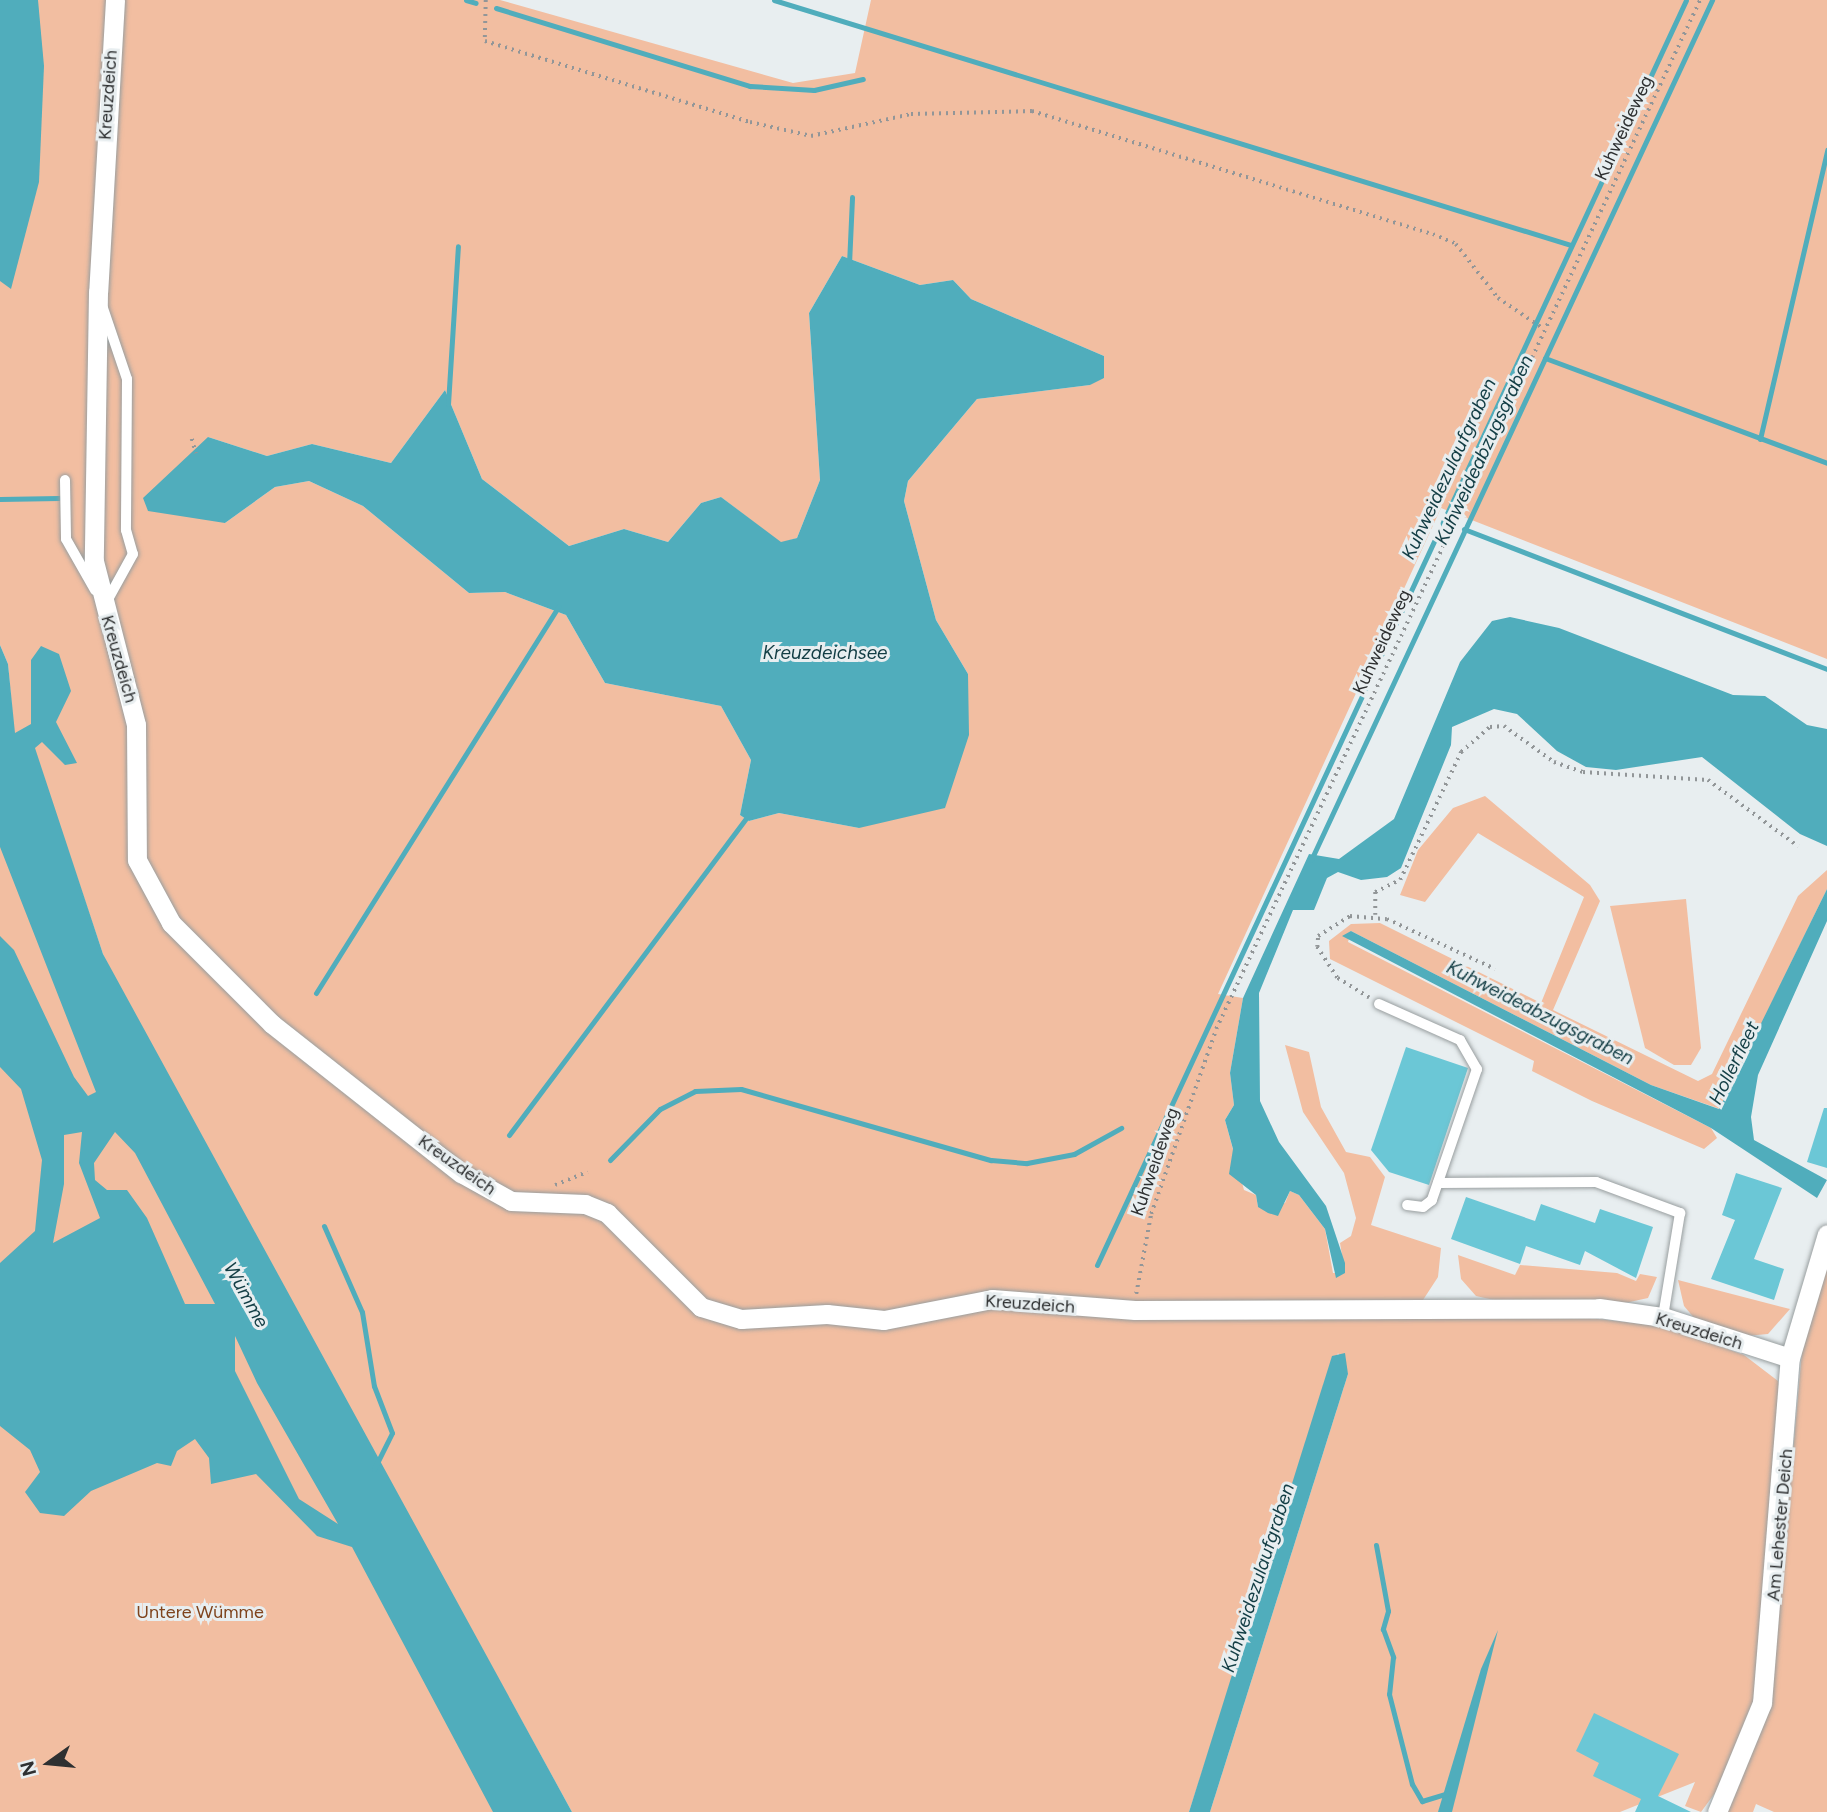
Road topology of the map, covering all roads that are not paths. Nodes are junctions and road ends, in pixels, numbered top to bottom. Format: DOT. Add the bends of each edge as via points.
graph roads {
  1 [pos="115,0"];
  2 [pos="98,292"];
  3 [pos="65,480"];
  4 [pos="104,607"];
  5 [pos="1379,1004"];
  6 [pos="1438,1182"];
  7 [pos="1407,1205"];
  8 [pos="1827,1234"];
  9 [pos="1663,1317"];
  10 [pos="1790,1358"];
  11 [pos="1717,1812"];
  1 -- 2 [label="street, Kreuzdeich"];
  2 -- 4 [label="street, Kreuzdeich" via="94,561"];
  2 -- 4 [label="lane" via="127,379 126,530 133,554"];
  3 -- 4 [label="lane" via="66,539"];
  4 -- 9 [label="street, Kreuzdeich" via="136,725 135,838 145,882 171,923 232,989 461,1173 511,1201 584,1204 607,1213 701,1307 741,1319 827,1314 884,1320 992,1299 1135,1310 1599,1308"];
  5 -- 6 [label="lane" via="1460,1040 1473,1055 1477,1069"];
  6 -- 7 [label="lane" via="1423,1207"];
  6 -- 9 [label="lane" via="1596,1182 1680,1213"];
  8 -- 10 [label="street, Am Lehester Deich"];
  9 -- 10 [label="street, Kreuzdeich"];
  10 -- 11 [label="street, Am Lehester Deich" via="1769,1661 1755,1725"];
}
